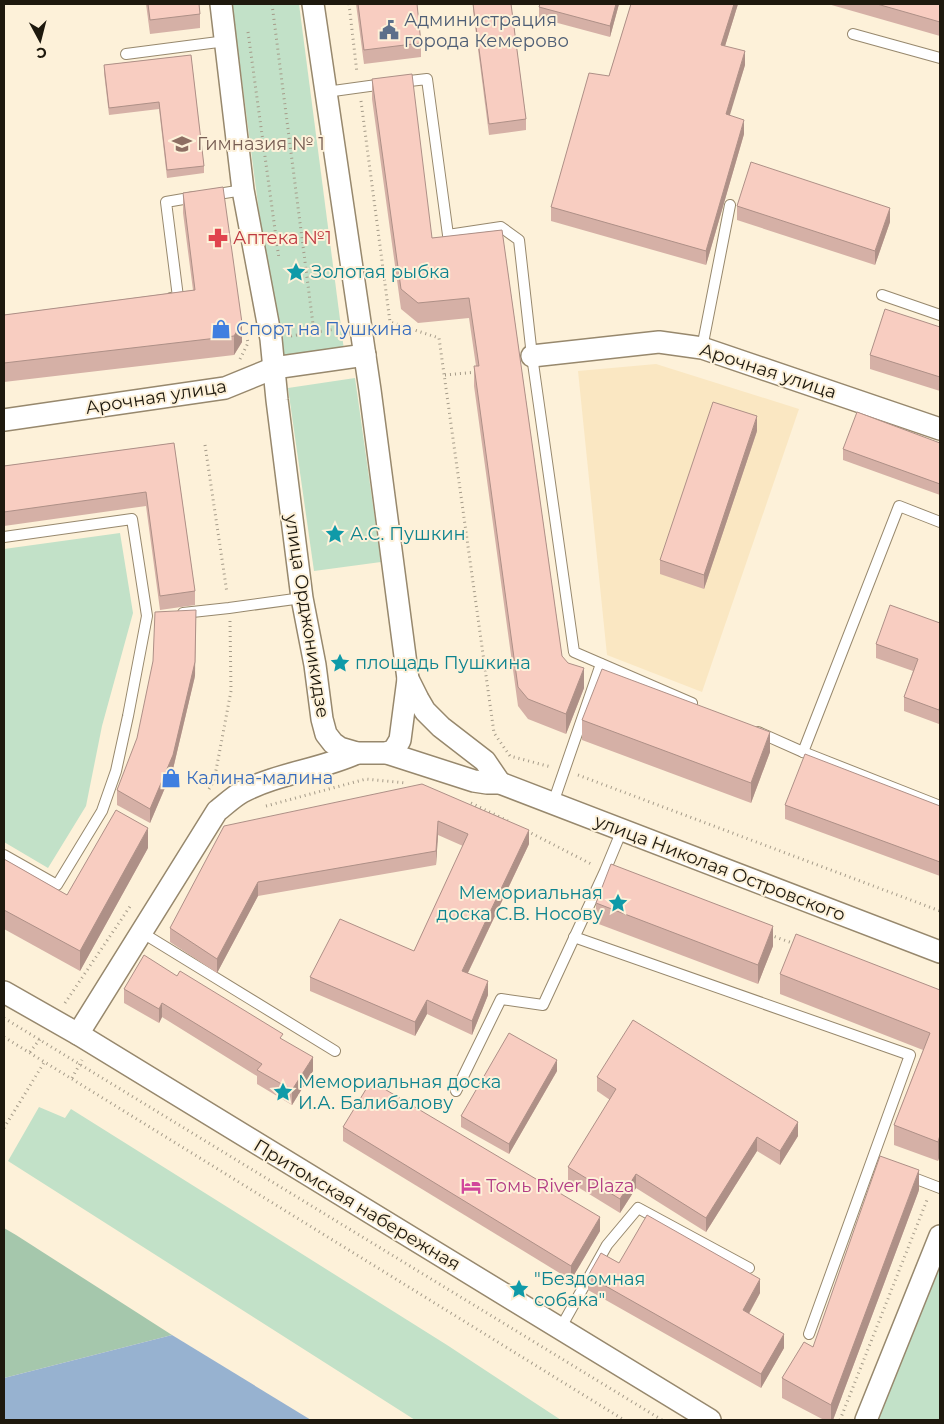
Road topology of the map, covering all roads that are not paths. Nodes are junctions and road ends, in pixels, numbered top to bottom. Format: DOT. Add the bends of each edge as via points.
graph roads {
  1 [pos="221,4"];
  2 [pos="314,4"];
  3 [pos="853,34"];
  4 [pos="226,41"];
  5 [pos="126,54"];
  6 [pos="940,58"];
  7 [pos="326,92"];
  8 [pos="244,190"];
  9 [pos="730,205"];
  10 [pos="882,295"];
  11 [pos="158,300"];
  12 [pos="940,315"];
  13 [pos="702,348"];
  14 [pos="365,355"];
  15 [pos="532,356"];
  16 [pos="274,368"];
  17 [pos="4,420"];
  18 [pos="940,428"];
  19 [pos="940,522"];
  20 [pos="4,537"];
  21 [pos="302,598"];
  22 [pos="174,613"];
  23 [pos="601,664"];
  24 [pos="408,679"];
  25 [pos="698,706"];
  26 [pos="750,729"];
  27 [pos="803,752"];
  28 [pos="357,753"];
  29 [pos="387,753"];
  30 [pos="500,782"];
  31 [pos="553,804"];
  32 [pos="940,806"];
  33 [pos="622,830"];
  34 [pos="4,855"];
  35 [pos="140,932"];
  36 [pos="574,937"];
  37 [pos="940,952"];
  38 [pos="4,992"];
  39 [pos="85,1039"];
  40 [pos="335,1051"];
  41 [pos="456,1091"];
  42 [pos="898,1171"];
  43 [pos="936,1187"];
  44 [pos="940,1236"];
  45 [pos="749,1268"];
  46 [pos="560,1329"];
  47 [pos="809,1334"];
  48 [pos="710,1420"];
  49 [pos="866,1420"];
  1 -- 4 [label="street, улица Орджоникидзе"];
  2 -- 7 [label="street"];
  3 -- 6 [label="lane"];
  4 -- 5 [label="lane"];
  4 -- 8 [label="street, улица Орджоникидзе"];
  7 -- 14 [label="street"];
  7 -- 15 [label="lane" via="427,79 448,234 501,227 519,240"];
  8 -- 11 [label="lane" via="166,202 178,297"];
  8 -- 16 [label="street, улица Орджоникидзе"];
  9 -- 13 [label="lane"];
  10 -- 12 [label="lane"];
  13 -- 15 [label="street, Арочная улица" via="659,342"];
  13 -- 18 [label="street, Арочная улица"];
  14 -- 16 [label="street, Арочная улица"];
  14 -- 24 [label="street"];
  15 -- 23 [label="lane" via="574,652"];
  16 -- 17 [label="street, Арочная улица" via="225,388"];
  16 -- 21 [label="street, улица Орджоникидзе"];
  19 -- 27 [label="lane" via="899,506"];
  20 -- 34 [label="lane" via="132,519 152,615 116,771 102,811 57,885"];
  21 -- 22 [label="lane"];
  21 -- 28 [label="street, улица Орджоникидзе" via="326,734 340,748"];
  23 -- 25 [label="lane"];
  23 -- 31 [label="lane"];
  24 -- 29 [label="street" via="400,740 394,750"];
  24 -- 30 [label="street" via="425,711 440,727 485,761"];
  26 -- 27 [label="lane"];
  27 -- 32 [label="lane"];
  28 -- 29 [label="street, улица Орджоникидзе"];
  28 -- 35 [label="street" via="241,793 217,811"];
  29 -- 30 [label="street, улица Орджоникидзе" via="474,781"];
  30 -- 31 [label="street, улица Николая Островского"];
  31 -- 33 [label="street, улица Николая Островского"];
  33 -- 36 [label="lane"];
  33 -- 37 [label="street, улица Николая Островского"];
  35 -- 39 [label="street"];
  35 -- 40 [label="lane"];
  36 -- 41 [label="lane" via="543,1005 501,999"];
  36 -- 47 [label="lane" via="910,1056 875,1162"];
  38 -- 39 [label="street, Притомская набережная"];
  39 -- 46 [label="street, Притомская набережная"];
  42 -- 43 [label="lane"];
  44 -- 49 [label="street"];
  45 -- 46 [label="lane" via="638,1208 607,1246"];
  46 -- 48 [label="street, Притомская набережная"];
}
